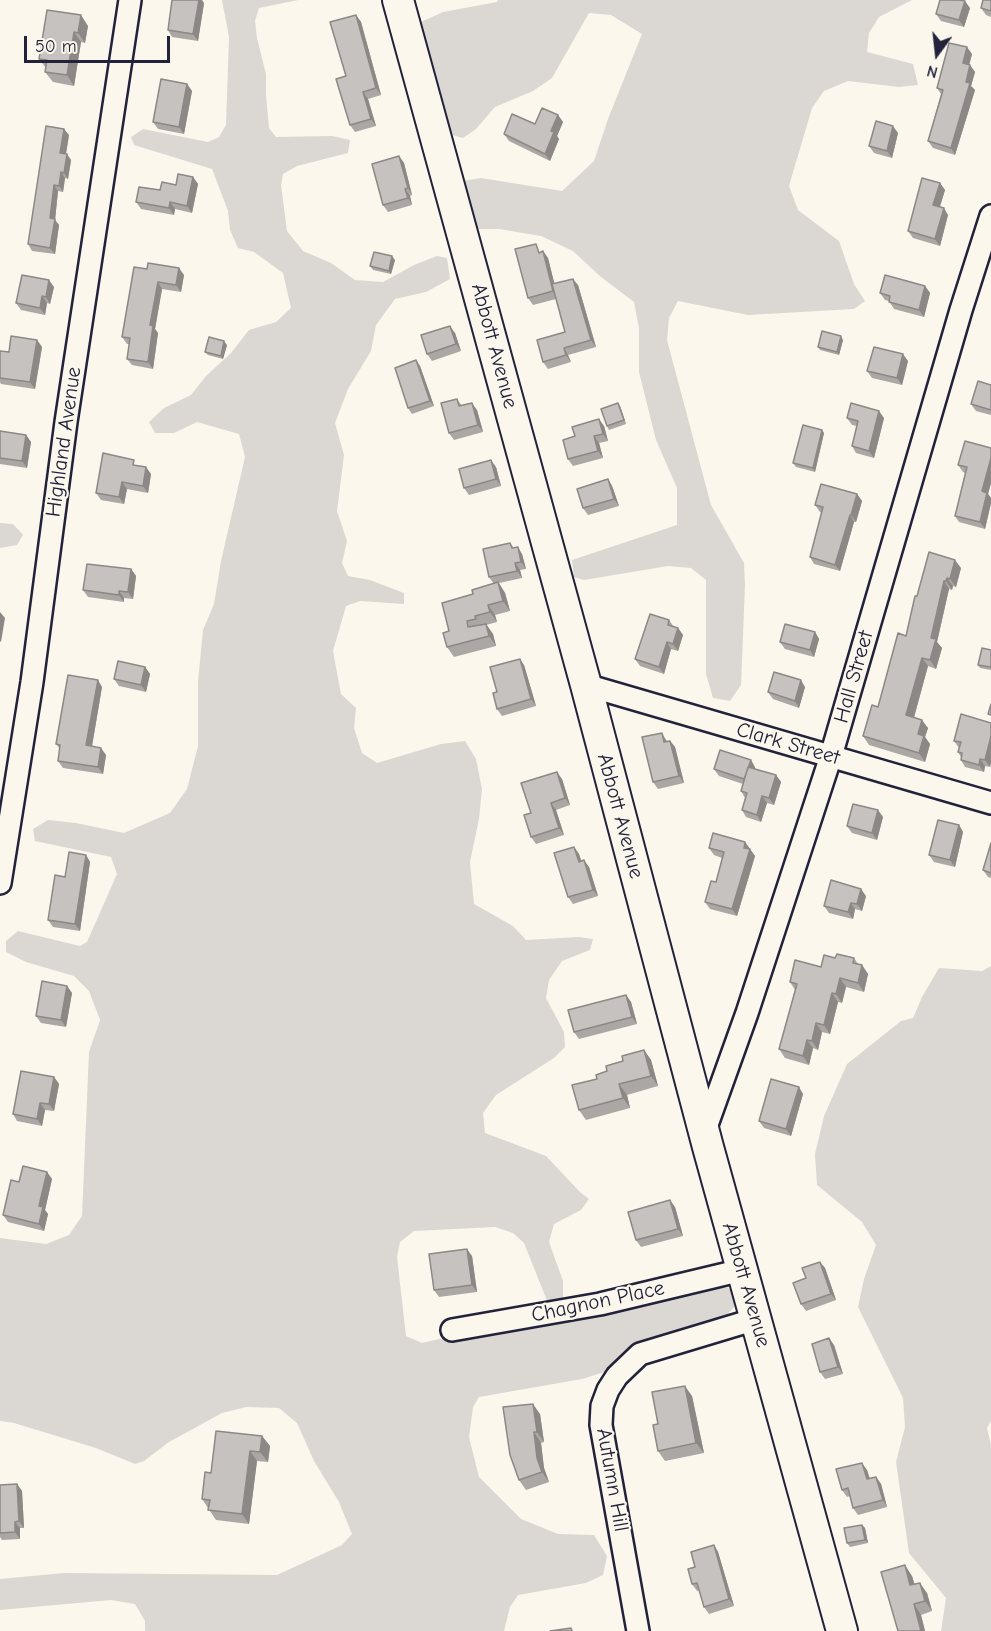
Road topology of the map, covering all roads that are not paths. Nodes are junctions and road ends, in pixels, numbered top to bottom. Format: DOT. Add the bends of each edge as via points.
graph roads {
  1 [pos="130,0"];
  2 [pos="398,0"];
  3 [pos="991,216"];
  4 [pos="586,685"];
  5 [pos="831,756"];
  6 [pos="991,803"];
  7 [pos="0,883"];
  8 [pos="704,1133"];
  9 [pos="742,1270"];
  10 [pos="756,1319"];
  11 [pos="452,1330"];
  12 [pos="638,1631"];
  13 [pos="842,1631"];
  1 -- 7 [label="street, Highland Avenue"];
  2 -- 4 [label="street, Abbott Avenue"];
  3 -- 5 [label="street, Hall Street"];
  4 -- 5 [label="street, Clark Street"];
  4 -- 8 [label="street, Abbott Avenue"];
  5 -- 6 [label="street, Clark Street"];
  5 -- 8 [label="street, Hall Street"];
  8 -- 9 [label="street, Abbott Avenue"];
  9 -- 10 [label="street, Abbott Avenue"];
  9 -- 11 [label="street, Chagnon Place" via="600,1304"];
  10 -- 12 [label="street, Autumn Hill" via="640,1354 616,1376 605,1398 601,1425"];
  10 -- 13 [label="street, Abbott Avenue"];
}
